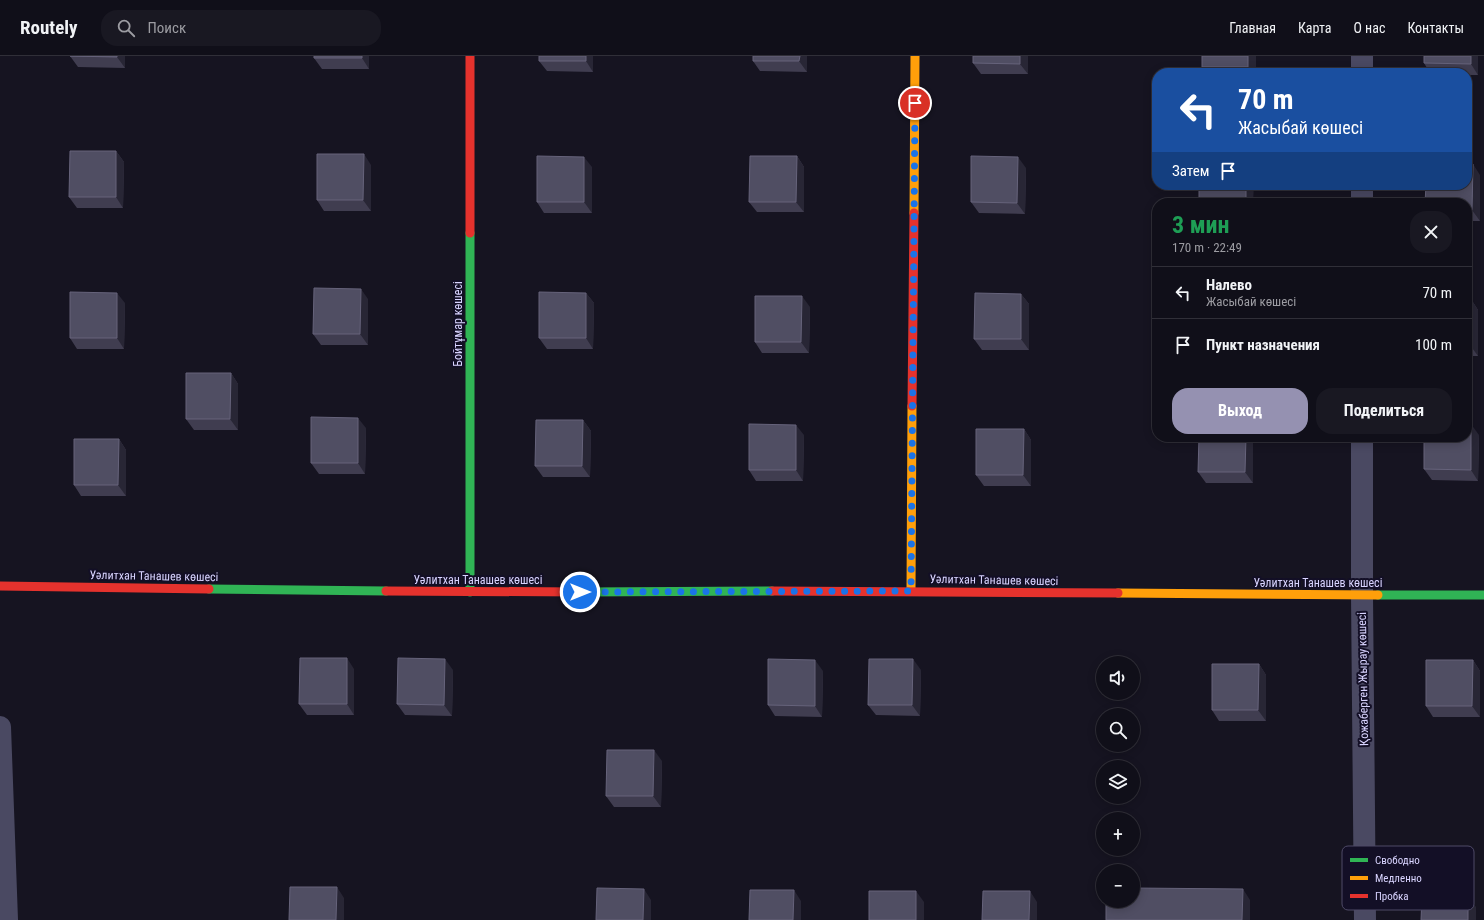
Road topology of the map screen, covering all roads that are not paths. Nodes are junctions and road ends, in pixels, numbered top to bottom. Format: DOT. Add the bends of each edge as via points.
graph roads {
  1 [pos="470,56"];
  2 [pos="915,56"];
  3 [pos="1362,56"];
  4 [pos="1362,68"];
  5 [pos="1362,442"];
  6 [pos="0,586"];
  7 [pos="911,591"];
  8 [pos="470,592"];
  9 [pos="1362,595"];
  10 [pos="1484,595"];
  11 [pos="0,727"];
  12 [pos="1364,846"];
  13 [pos="1365,910"];
  14 [pos="7,920"];
  15 [pos="1365,920"];
  1 -- 8 [label="street, Бойтұмар көшесі"];
  2 -- 7 [label="street"];
  3 -- 4 [label="street"];
  5 -- 9 [label="street, Қожаберген Жырау көшесі"];
  6 -- 8 [label="street, Уәлитхан Танашев көшесі"];
  7 -- 8 [label="street, Уәлитхан Танашев көшесі"];
  7 -- 9 [label="street, Уәлитхан Танашев көшесі"];
  9 -- 10 [label="street, Уәлитхан Танашев көшесі"];
  9 -- 12 [label="street, Қожаберген Жырау көшесі"];
  11 -- 14 [label="street"];
  13 -- 15 [label="street, Қожаберген Жырау көшесі"];
}
